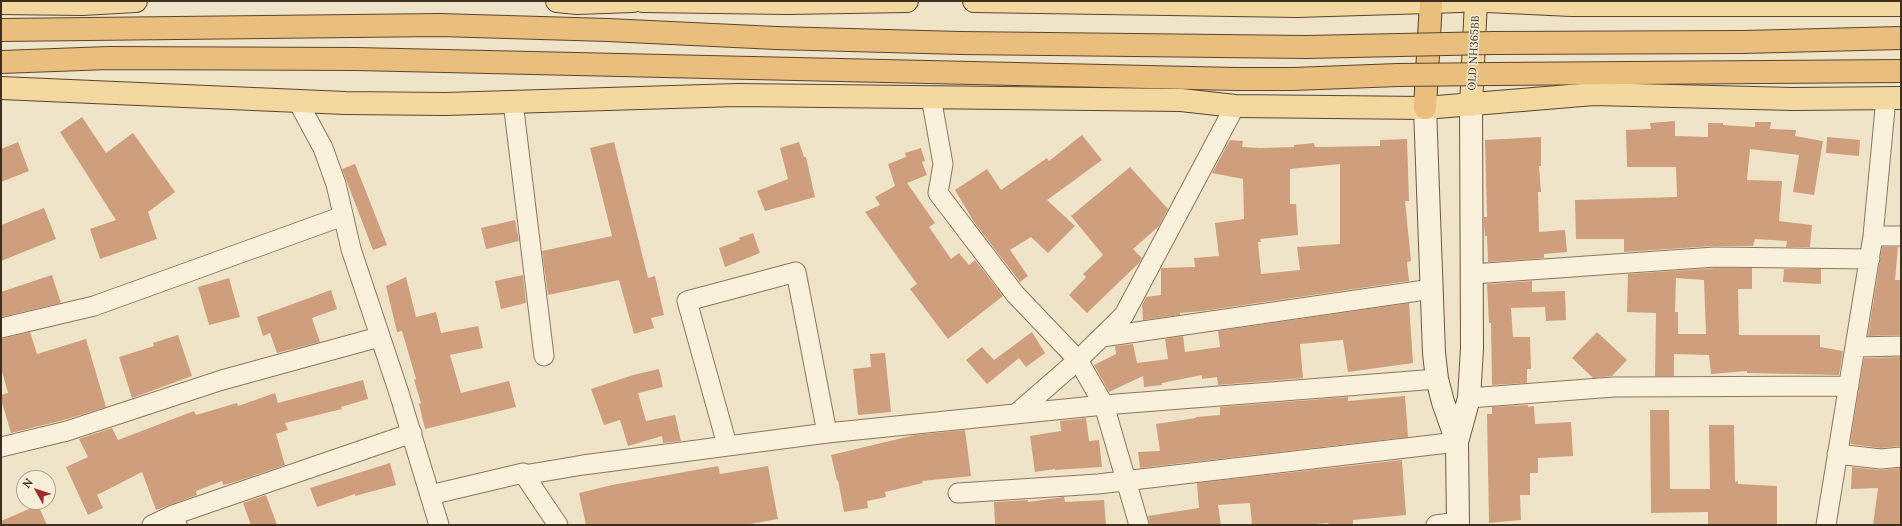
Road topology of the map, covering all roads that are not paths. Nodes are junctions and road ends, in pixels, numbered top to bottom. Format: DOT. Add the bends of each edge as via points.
graph roads {
  1 [pos="136,1"];
  2 [pos="557,1"];
  3 [pos="633,1"];
  4 [pos="643,1"];
  5 [pos="907,1"];
  6 [pos="974,1"];
  7 [pos="1461,1"];
  8 [pos="1476,1"];
  9 [pos="1487,1"];
  10 [pos="588,2"];
  11 [pos="761,2"];
  12 [pos="1431,2"];
  13 [pos="1,3"];
  14 [pos="82,3"];
  15 [pos="1298,4"];
  16 [pos="1891,4"];
  17 [pos="1,30"];
  18 [pos="1901,38"];
  19 [pos="1,62"];
  20 [pos="1901,71"];
  21 [pos="1,88"];
  22 [pos="931,97"];
  23 [pos="1894,98"];
  24 [pos="298,100"];
  25 [pos="513,102"];
  26 [pos="1471,105"];
  27 [pos="1235,106"];
  28 [pos="1425,108"];
  29 [pos="343,216"];
  30 [pos="1873,236"];
  31 [pos="1901,236"];
  32 [pos="1870,258"];
  33 [pos="1472,274"];
  34 [pos="1432,289"];
  35 [pos="1,328"];
  36 [pos="380,337"];
  37 [pos="1102,337"];
  38 [pos="1901,346"];
  39 [pos="1855,347"];
  40 [pos="544,356"];
  41 [pos="1078,360"];
  42 [pos="1437,379"];
  43 [pos="1849,386"];
  44 [pos="1469,398"];
  45 [pos="1104,405"];
  46 [pos="1016,414"];
  47 [pos="412,433"];
  48 [pos="827,433"];
  49 [pos="1457,442"];
  50 [pos="727,444"];
  51 [pos="1,447"];
  52 [pos="1837,454"];
  53 [pos="1901,457"];
  54 [pos="524,476"];
  55 [pos="1127,481"];
  56 [pos="958,493"];
  57 [pos="430,496"];
  58 [pos="175,520"];
  59 [pos="1458,524"];
  60 [pos="152,525"];
  61 [pos="439,525"];
  62 [pos="558,525"];
  63 [pos="1139,525"];
  64 [pos="1436,525"];
  65 [pos="1826,525"];
  1 -- 14 [label="main road"];
  2 -- 10 [label="main road"];
  3 -- 10 [label="main road"];
  4 -- 11 [label="main road"];
  5 -- 11 [label="main road"];
  6 -- 15 [label="main road"];
  7 -- 12 [label="main road"];
  8 -- 26 [label="main road, OLD NH365BB"];
  9 -- 16 [label="main road" via="1571,5"];
  12 -- 15 [label="main road"];
  12 -- 28 [label="highway"];
  13 -- 14 [label="main road"];
  17 -- 18 [label="highway, bridge" via="440,26 961,43 1306,47"];
  19 -- 20 [label="highway, bridge" via="109,58 356,59 1236,79 1398,75"];
  21 -- 24 [label="main road"];
  22 -- 25 [label="main road" via="737,95"];
  22 -- 27 [label="main road" via="1181,100"];
  22 -- 41 [label="street" via="943,164 938,193 1015,294"];
  23 -- 26 [label="main road" via="1793,99 1594,94"];
  23 -- 30 [label="street"];
  24 -- 25 [label="main road" via="445,104"];
  24 -- 29 [label="street" via="323,148 336,184"];
  25 -- 40 [label="street"];
  26 -- 28 [label="main road"];
  26 -- 33 [label="main road"];
  27 -- 28 [label="main road"];
  27 -- 37 [label="street" via="1124,316"];
  28 -- 34 [label="main road"];
  29 -- 35 [label="street" via="94,306"];
  29 -- 36 [label="street"];
  30 -- 31 [label="street"];
  30 -- 32 [label="street"];
  32 -- 33 [label="street" via="1715,257"];
  32 -- 39 [label="street"];
  33 -- 44 [label="main road"];
  34 -- 37 [label="street"];
  34 -- 42 [label="main road"];
  36 -- 47 [label="street"];
  36 -- 51 [label="street" via="222,380 67,431"];
  37 -- 41 [label="street"];
  38 -- 39 [label="street"];
  39 -- 43 [label="street"];
  41 -- 45 [label="street"];
  41 -- 46 [label="street"];
  42 -- 45 [label="street"];
  42 -- 49 [label="main road"];
  43 -- 44 [label="street" via="1614,387"];
  43 -- 52 [label="street"];
  44 -- 49 [label="main road"];
  45 -- 46 [label="street"];
  45 -- 55 [label="street"];
  46 -- 48 [label="street"];
  47 -- 57 [label="street"];
  47 -- 58 [label="street"];
  48 -- 50 [label="street"];
  48 -- 50 [label="street" via="796,272 687,301"];
  49 -- 55 [label="street"];
  49 -- 59 [label="main road"];
  50 -- 54 [label="street"];
  52 -- 53 [label="street"];
  52 -- 65 [label="street"];
  54 -- 57 [label="street" via="523,473"];
  54 -- 62 [label="street"];
  55 -- 56 [label="street"];
  55 -- 63 [label="street"];
  57 -- 61 [label="street"];
  58 -- 60 [label="street"];
  59 -- 64 [label="street"];
}
